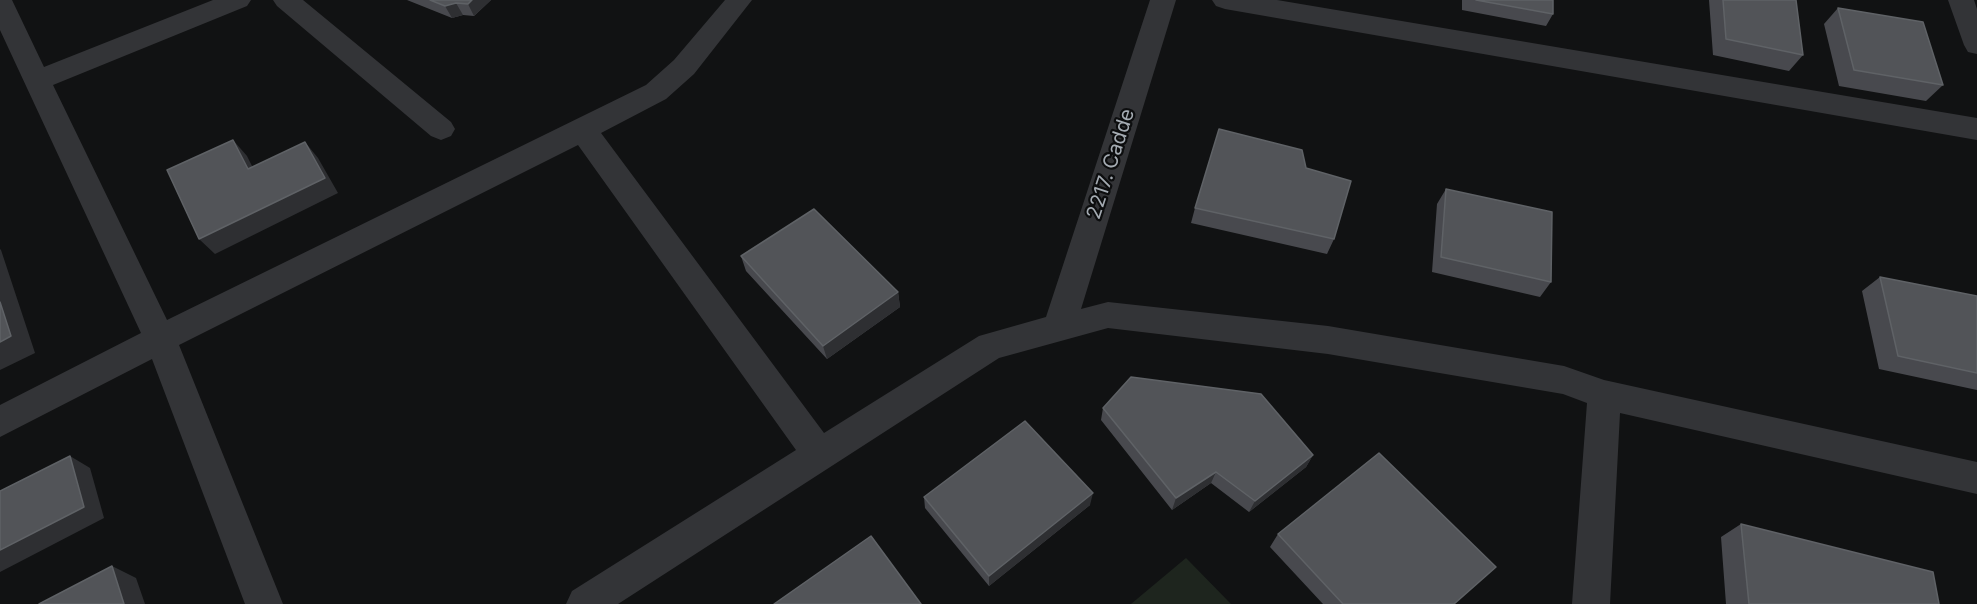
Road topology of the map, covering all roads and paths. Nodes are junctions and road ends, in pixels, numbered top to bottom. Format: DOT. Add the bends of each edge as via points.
graph roads {
  1 [pos="238,0"];
  2 [pos="286,0"];
  3 [pos="740,0"];
  4 [pos="1162,0"];
  5 [pos="1225,0"];
  6 [pos="1961,0"];
  7 [pos="0,2"];
  8 [pos="1977,45"];
  9 [pos="38,80"];
  10 [pos="441,129"];
  11 [pos="1977,129"];
  12 [pos="583,130"];
  13 [pos="1059,328"];
  14 [pos="160,339"];
  15 [pos="1604,395"];
  16 [pos="0,422"];
  17 [pos="819,454"];
  18 [pos="1977,478"];
  19 [pos="264,604"];
  20 [pos="585,604"];
  21 [pos="1591,604"];
  1 -- 9 [label="street"];
  2 -- 10 [label="street"];
  3 -- 12 [label="street" via="684,67 656,93"];
  4 -- 13 [label="street, 2217. Cadde"];
  5 -- 11 [label="street"];
  6 -- 8 [label="street"];
  7 -- 9 [label="street"];
  9 -- 14 [label="street"];
  12 -- 14 [label="street"];
  12 -- 17 [label="street"];
  13 -- 15 [label="street" via="1108,315 1328,340 1564,380"];
  13 -- 17 [label="street" via="990,346"];
  14 -- 16 [label="street"];
  14 -- 19 [label="street"];
  15 -- 18 [label="street"];
  15 -- 21 [label="street"];
  17 -- 20 [label="street"];
}
